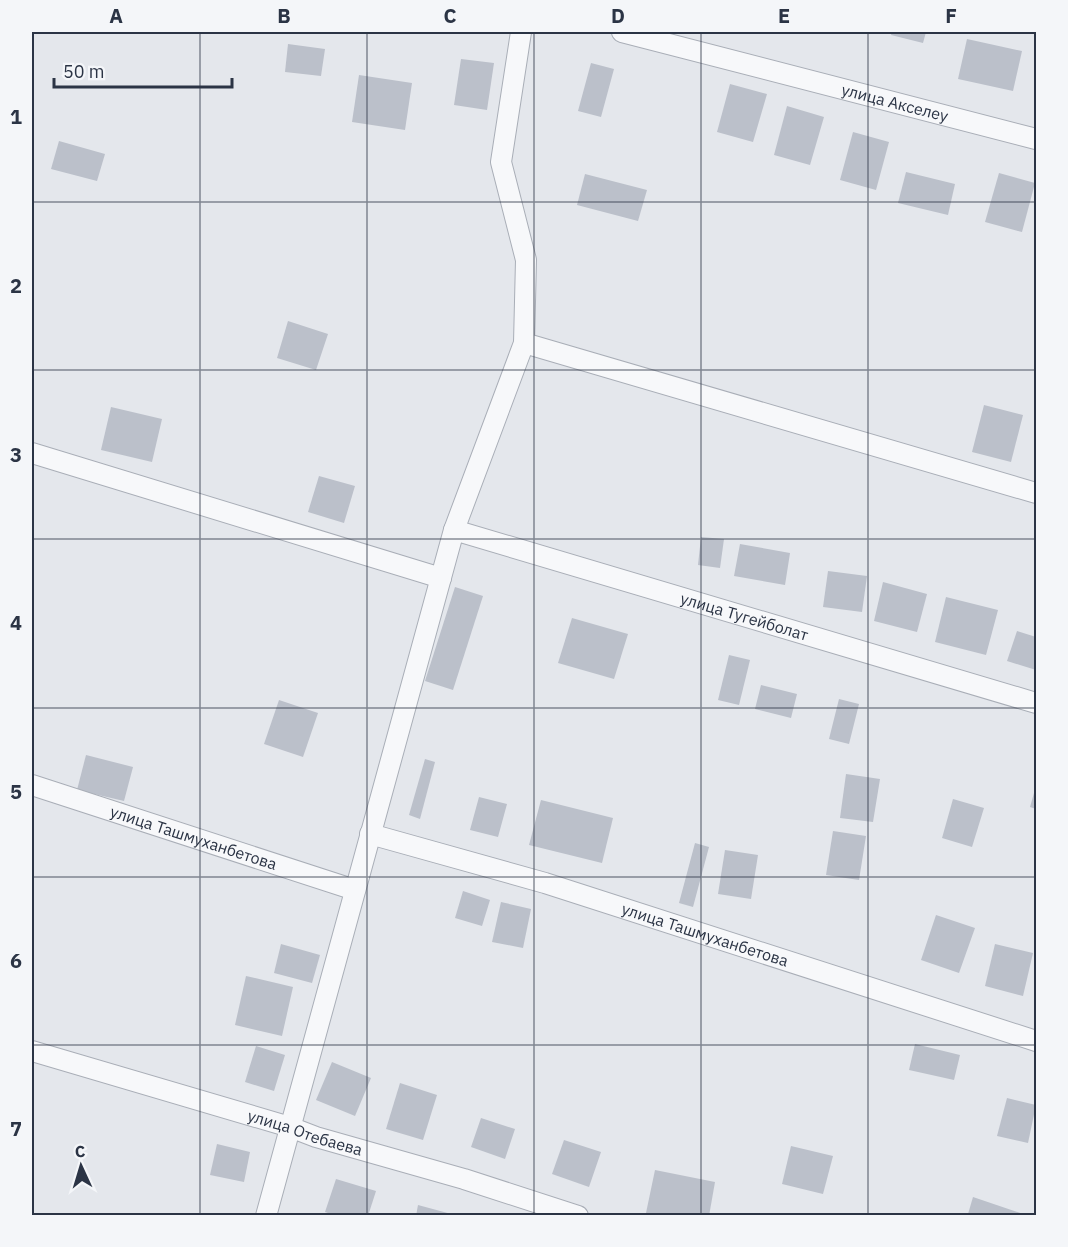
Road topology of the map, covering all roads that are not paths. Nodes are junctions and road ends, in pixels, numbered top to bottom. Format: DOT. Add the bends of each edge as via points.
graph roads {
  1 [pos="521,32"];
  2 [pos="622,32"];
  3 [pos="1036,140"];
  4 [pos="524,343"];
  5 [pos="32,453"];
  6 [pos="1036,493"];
  7 [pos="454,530"];
  8 [pos="441,578"];
  9 [pos="1036,703"];
  10 [pos="32,785"];
  11 [pos="370,834"];
  12 [pos="355,890"];
  13 [pos="1036,1041"];
  14 [pos="32,1052"];
  15 [pos="290,1127"];
  16 [pos="266,1215"];
  17 [pos="578,1215"];
  1 -- 4 [label="street" via="501,162 526,260"];
  2 -- 3 [label="street, улица Акселеу"];
  4 -- 6 [label="street"];
  4 -- 7 [label="street"];
  5 -- 8 [label="street"];
  7 -- 8 [label="street"];
  7 -- 9 [label="street, улица Тугейболат"];
  8 -- 11 [label="street"];
  10 -- 12 [label="street, улица Ташмуханбетова"];
  11 -- 12 [label="street"];
  11 -- 13 [label="street, улица Ташмуханбетова" via="545,883"];
  12 -- 15 [label="street"];
  14 -- 15 [label="street, улица Отебаева"];
  15 -- 16 [label="street"];
  15 -- 17 [label="street, улица Отебаева"];
}
